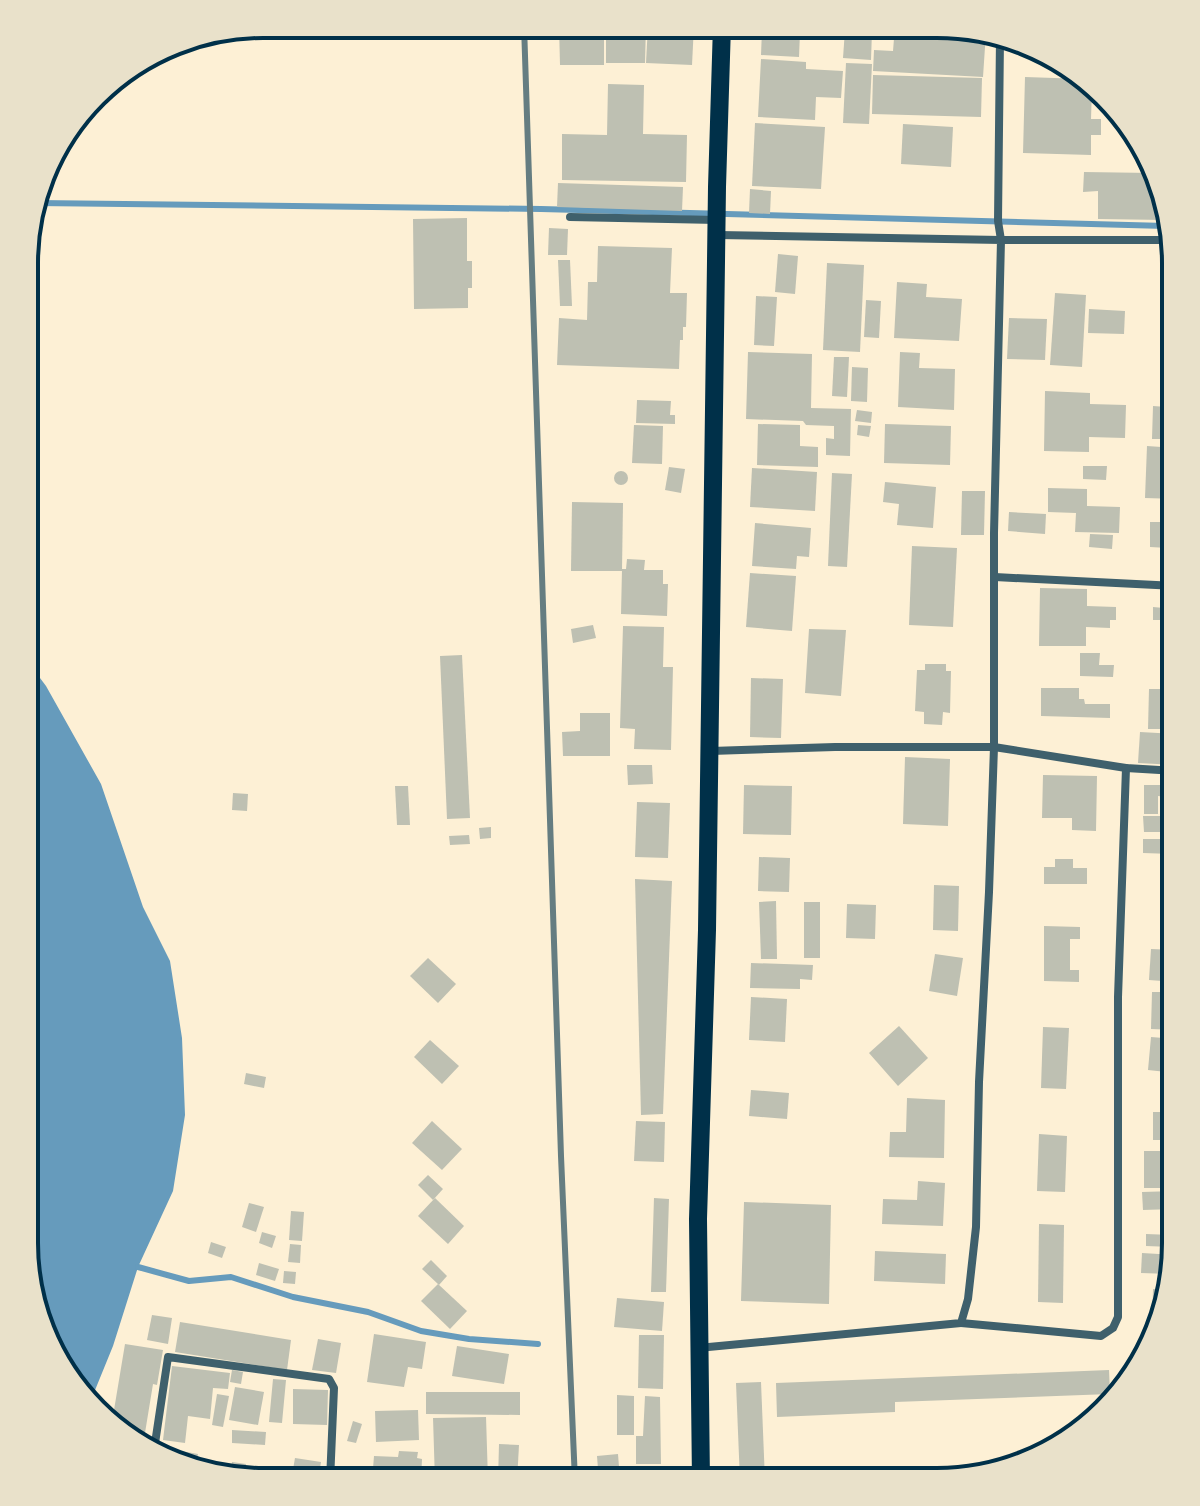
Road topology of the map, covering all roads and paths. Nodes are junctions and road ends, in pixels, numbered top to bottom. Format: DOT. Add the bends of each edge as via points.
graph roads {
  1 [pos="722,38"];
  2 [pos="1000,48"];
  3 [pos="570,217"];
  4 [pos="718,227"];
  5 [pos="1001,240"];
  6 [pos="1160,240"];
  7 [pos="995,577"];
  8 [pos="1162,585"];
  9 [pos="994,747"];
  10 [pos="710,751"];
  11 [pos="1126,768"];
  12 [pos="1162,770"];
  13 [pos="961,1323"];
  14 [pos="697,1348"];
  15 [pos="155,1441"];
  16 [pos="331,1468"];
  17 [pos="701,1468"];
  1 -- 4 [label="highway"];
  2 -- 5 [label="street"];
  3 -- 4 [label="street"];
  4 -- 5 [label="street"];
  4 -- 10 [label="highway"];
  5 -- 6 [label="street"];
  5 -- 7 [label="street"];
  7 -- 8 [label="street"];
  7 -- 9 [label="street"];
  9 -- 10 [label="street"];
  9 -- 11 [label="street"];
  9 -- 13 [label="street" via="976,1227"];
  10 -- 14 [label="highway"];
  11 -- 12 [label="street"];
  11 -- 13 [label="street" via="1118,997 1118,1317 1101,1336"];
  13 -- 14 [label="street"];
  14 -- 17 [label="highway"];
  15 -- 16 [label="street" via="168,1357 329,1379 334,1388"];
}
